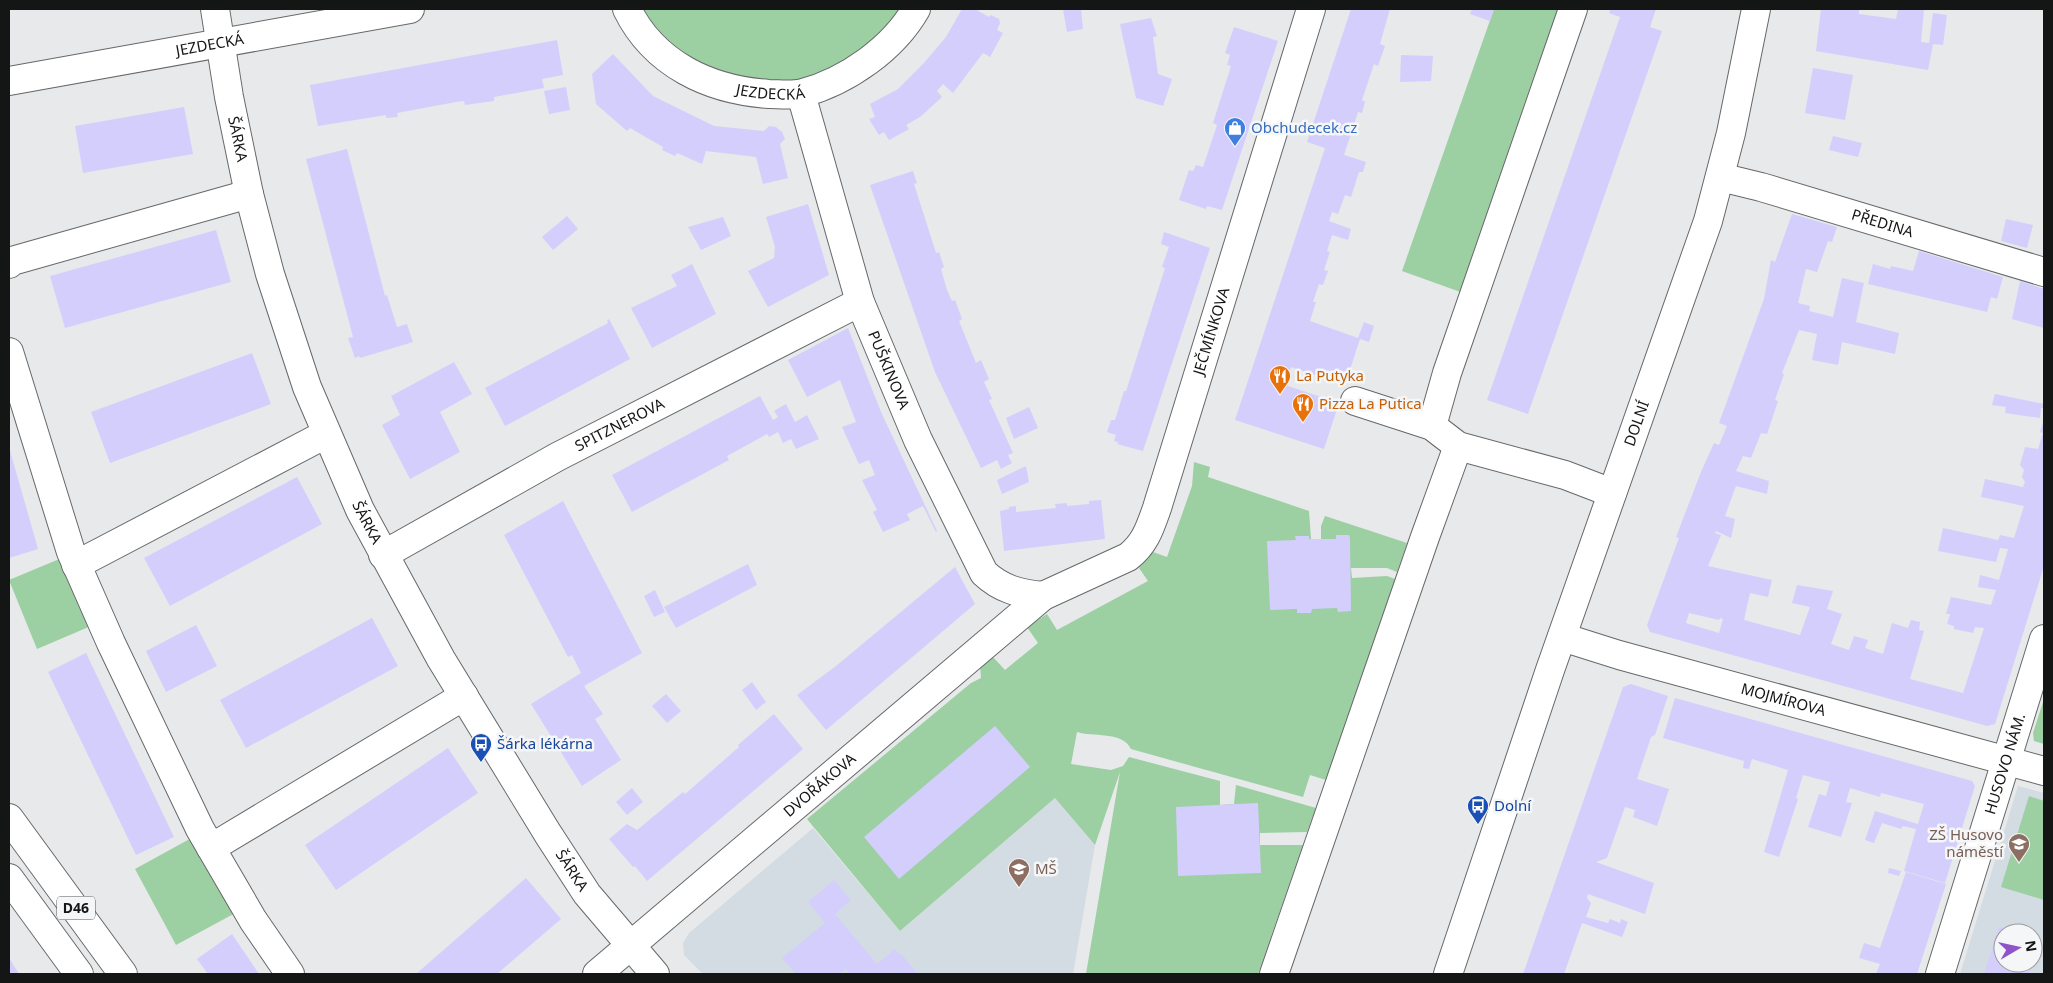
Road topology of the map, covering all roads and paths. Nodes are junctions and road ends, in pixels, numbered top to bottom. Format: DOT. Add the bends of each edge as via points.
graph roads {
  1 [pos="215,9"];
  2 [pos="410,9"];
  3 [pos="627,9"];
  4 [pos="916,9"];
  5 [pos="1311,9"];
  6 [pos="1573,9"];
  7 [pos="1756,9"];
  8 [pos="220,44"];
  9 [pos="9,81"];
  10 [pos="801,94"];
  11 [pos="1720,177"];
  12 [pos="249,194"];
  13 [pos="9,264"];
  14 [pos="2044,272"];
  15 [pos="860,302"];
  16 [pos="9,352"];
  17 [pos="1355,401"];
  18 [pos="1432,426"];
  19 [pos="326,434"];
  20 [pos="1458,446"];
  21 [pos="1612,492"];
  22 [pos="383,555"];
  23 [pos="76,565"];
  24 [pos="1043,596"];
  25 [pos="1562,637"];
  26 [pos="2044,639"];
  27 [pos="464,696"];
  28 [pos="2006,760"];
  29 [pos="2044,771"];
  30 [pos="9,818"];
  31 [pos="211,848"];
  32 [pos="9,878"];
  33 [pos="631,947"];
  34 [pos="79,974"];
  35 [pos="123,974"];
  36 [pos="290,974"];
  37 [pos="597,974"];
  38 [pos="654,974"];
  39 [pos="1274,974"];
  40 [pos="1448,974"];
  41 [pos="1940,974"];
  1 -- 8 [label="main road, ŠÁRKA"];
  2 -- 8 [label="main road, JEZDECKÁ"];
  3 -- 10 [label="main road, JEZDECKÁ" via="635,26 670,60 713,84 755,93"];
  4 -- 10 [label="main road, JEZDECKÁ" via="900,32 874,57"];
  5 -- 24 [label="main road, JEČMÍNKOVA" via="1150,528 1139,548 1128,557"];
  6 -- 18 [label="main road" via="1447,373"];
  7 -- 11 [label="main road, DOLNÍ"];
  8 -- 9 [label="main road, JEZDECKÁ"];
  8 -- 12 [label="main road, ŠÁRKA"];
  10 -- 15 [label="main road, PUŠKINOVA"];
  11 -- 14 [label="main road, PŘEDINA"];
  11 -- 21 [label="main road, DOLNÍ"];
  12 -- 13 [label="main road"];
  12 -- 19 [label="main road, ŠÁRKA" via="270,274"];
  15 -- 22 [label="main road, SPITZNEROVA" via="557,456"];
  15 -- 24 [label="main road, PUŠKINOVA" via="918,440 984,573 1004,588"];
  16 -- 23 [label="main road"];
  17 -- 18 [label="main road"];
  18 -- 20 [label="main road"];
  19 -- 22 [label="main road, ŠÁRKA"];
  19 -- 23 [label="main road"];
  20 -- 21 [label="main road" via="1565,475"];
  20 -- 39 [label="main road"];
  21 -- 25 [label="main road, DOLNÍ"];
  22 -- 27 [label="main road, ŠÁRKA"];
  23 -- 31 [label="main road"];
  24 -- 33 [label="main road, DVOŘÁKOVA" via="670,910"];
  25 -- 28 [label="main road, MOJMÍROVA"];
  25 -- 40 [label="main road, DOLNÍ"];
  26 -- 28 [label="main road, HUSOVO NÁM."];
  27 -- 31 [label="main road"];
  27 -- 33 [label="main road, ŠÁRKA" via="572,871"];
  28 -- 29 [label="main road, MOJMÍROVA"];
  28 -- 41 [label="main road, HUSOVO NÁM."];
  30 -- 35 [label="main road, D46"];
  31 -- 36 [label="main road" via="253,920"];
  32 -- 34 [label="main road, D46"];
  33 -- 37 [label="main road, DVOŘÁKOVA"];
  33 -- 38 [label="main road, ŠÁRKA"];
}
